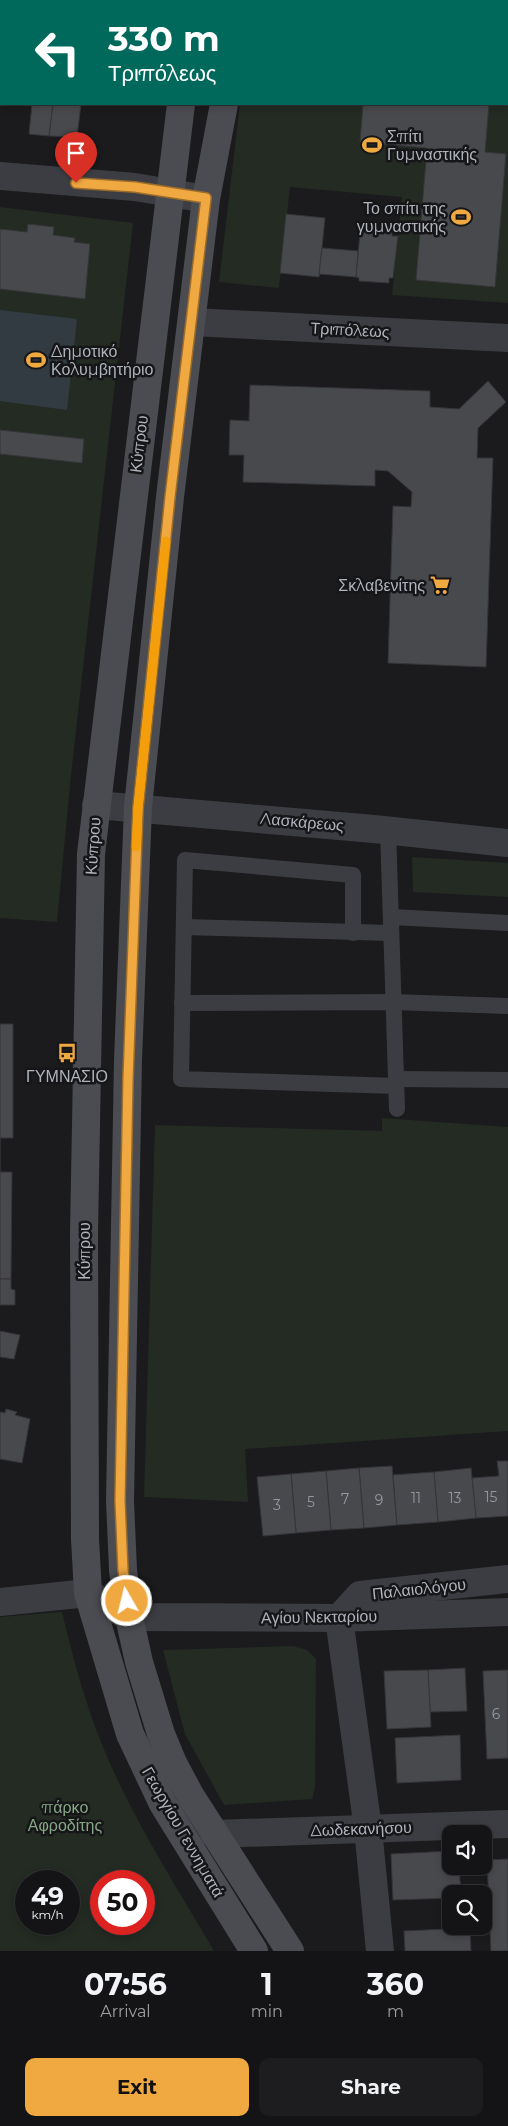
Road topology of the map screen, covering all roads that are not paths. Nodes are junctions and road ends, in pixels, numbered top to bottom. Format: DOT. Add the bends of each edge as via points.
graph roads {
  1 [pos="181,105"];
  2 [pos="224,105"];
  3 [pos="0,176"];
  4 [pos="169,192"];
  5 [pos="206,198"];
  6 [pos="192,322"];
  7 [pos="508,338"];
  8 [pos="96,805"];
  9 [pos="138,808"];
  10 [pos="388,830"];
  11 [pos="508,843"];
  12 [pos="508,922"];
  13 [pos="391,925"];
  14 [pos="184,927"];
  15 [pos="354,933"];
  16 [pos="393,1002"];
  17 [pos="182,1003"];
  18 [pos="508,1006"];
  19 [pos="508,1080"];
  20 [pos="396,1082"];
  21 [pos="397,1109"];
  22 [pos="508,1579"];
  23 [pos="88,1593"];
  24 [pos="0,1602"];
  25 [pos="508,1612"];
  26 [pos="129,1617"];
  27 [pos="339,1618"];
  28 [pos="508,1824"];
  29 [pos="368,1829"];
  30 [pos="214,1834"];
  31 [pos="254,1951"];
  32 [pos="290,1951"];
  33 [pos="380,1951"];
  1 -- 4 [label="main road, Κύπρου"];
  2 -- 5 [label="main road"];
  3 -- 4 [label="street"];
  4 -- 5 [label="street"];
  4 -- 8 [label="main road, Κύπρου"];
  5 -- 6 [label="main road"];
  6 -- 7 [label="street, Τριπόλεως"];
  6 -- 9 [label="main road"];
  8 -- 9 [label="street, Λασκάρεως"];
  8 -- 23 [label="main road, Κύπρου" via="91,854 84,1233 84,1505"];
  9 -- 10 [label="street, Λασκάρεως"];
  9 -- 26 [label="main road" via="128,1070 120,1501"];
  10 -- 11 [label="street, Λασκάρεως"];
  10 -- 13 [label="lane"];
  12 -- 13 [label="lane"];
  13 -- 15 [label="lane"];
  13 -- 16 [label="lane"];
  14 -- 15 [label="lane"];
  14 -- 15 [label="lane" via="185,860 353,875"];
  14 -- 17 [label="lane"];
  16 -- 17 [label="lane"];
  16 -- 18 [label="lane"];
  16 -- 20 [label="lane"];
  17 -- 20 [label="lane" via="181,1078"];
  19 -- 20 [label="lane"];
  20 -- 21 [label="lane"];
  22 -- 27 [label="street, Παλαιολόγου" via="360,1595"];
  23 -- 24 [label="street"];
  23 -- 26 [label="street"];
  23 -- 31 [label="main road, Γεωργίου Γεννηματά" via="123,1712 143,1766 184,1840"];
  25 -- 27 [label="street, Αγίου Νεκταρίου"];
  26 -- 27 [label="street, Αγίου Νεκταρίου"];
  26 -- 30 [label="main road, Γεωργίου Γεννηματά" via="161,1734 173,1763"];
  27 -- 29 [label="street"];
  28 -- 29 [label="street, Δωδεκανήσου"];
  29 -- 30 [label="street, Δωδεκανήσου"];
  29 -- 33 [label="street"];
  30 -- 32 [label="main road, Γεωργίου Γεννηματά"];
}
